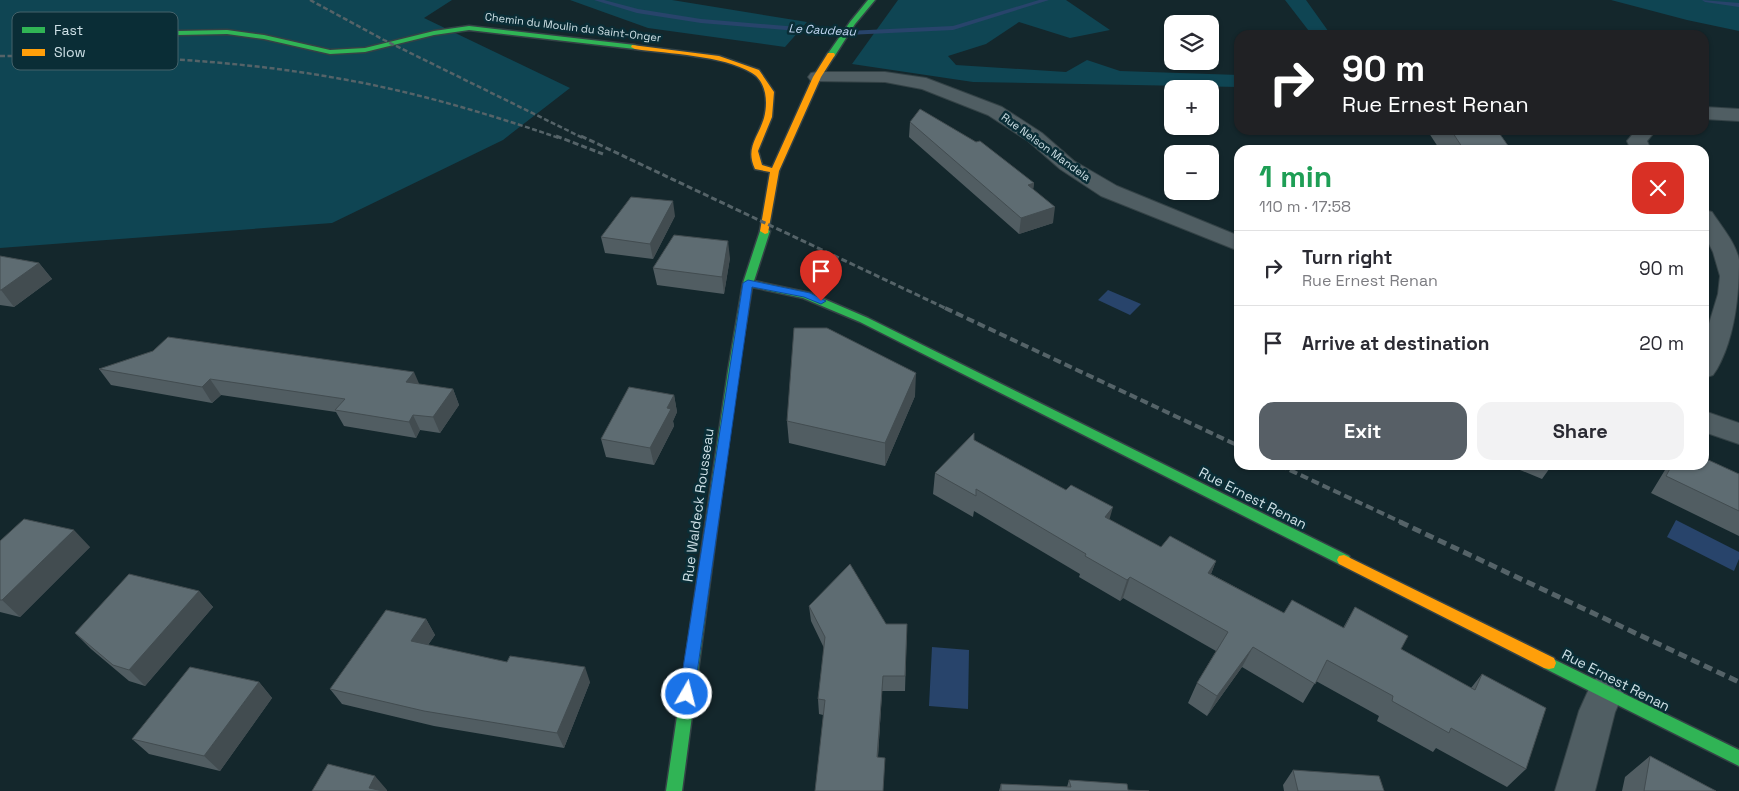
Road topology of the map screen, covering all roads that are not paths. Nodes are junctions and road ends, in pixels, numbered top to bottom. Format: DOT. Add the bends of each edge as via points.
graph roads {
  1 [pos="872,0"];
  2 [pos="178,33"];
  3 [pos="817,77"];
  4 [pos="1709,113"];
  5 [pos="1739,115"];
  6 [pos="776,171"];
  7 [pos="1709,224"];
  8 [pos="1234,242"];
  9 [pos="748,283"];
  10 [pos="1709,362"];
  11 [pos="1709,423"];
  12 [pos="1739,434"];
  13 [pos="1606,692"];
  14 [pos="1739,758"];
  15 [pos="674,791"];
  16 [pos="1575,791"];
  1 -- 3 [label="street, Rue Waldeck Rousseau" via="852,23"];
  2 -- 6 [label="street, Chemin du Moulin du Saint-Onger" via="227,32 330,52 365,50 469,28 719,58 756,72 770,92 768,117 754,151 758,167"];
  3 -- 6 [label="street, Rue Waldeck Rousseau"];
  3 -- 8 [label="street, Rue Nelson Mandela" via="885,77 926,84 995,110 1109,191"];
  4 -- 5 [label="street"];
  6 -- 9 [label="street, Rue Waldeck Rousseau" via="767,224"];
  7 -- 10 [label="street" via="1719,238 1733,278"];
  9 -- 13 [label="street, Rue Ernest Renan" via="806,295 864,320"];
  9 -- 15 [label="street, Rue Waldeck Rousseau" via="701,588"];
  11 -- 12 [label="street"];
  13 -- 14 [label="street, Rue Ernest Renan"];
  13 -- 16 [label="street" via="1597,711"];
}
